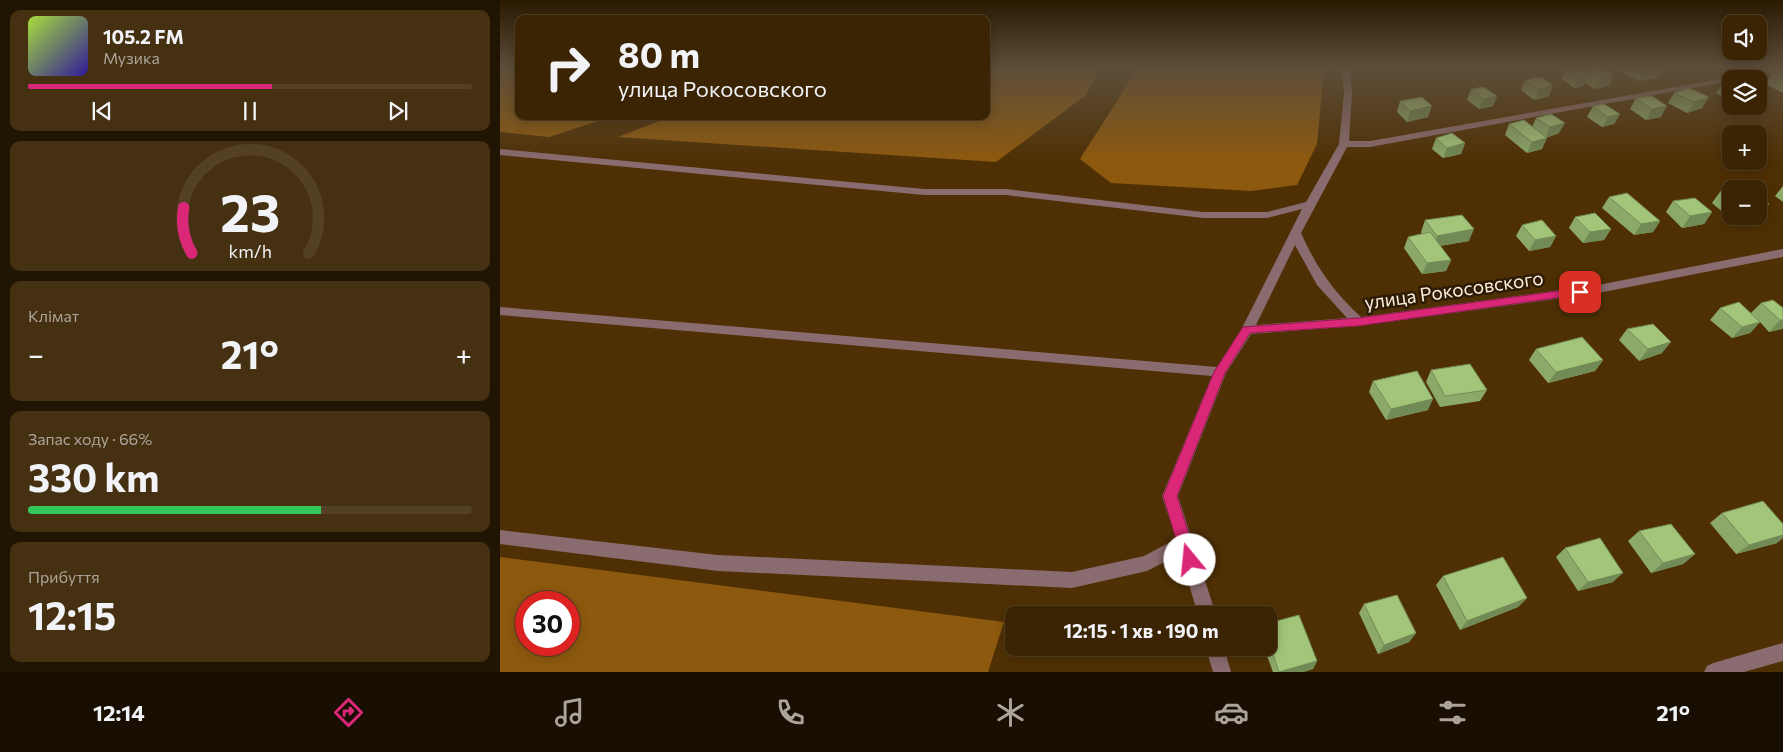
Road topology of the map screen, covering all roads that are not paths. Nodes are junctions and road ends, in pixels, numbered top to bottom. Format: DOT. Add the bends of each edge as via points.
graph roads {
  1 [pos="1348,99"];
  2 [pos="1616,99"];
  3 [pos="1344,144"];
  4 [pos="500,152"];
  5 [pos="1310,204"];
  6 [pos="1296,233"];
  7 [pos="1783,253"];
  8 [pos="500,311"];
  9 [pos="1358,322"];
  10 [pos="1247,330"];
  11 [pos="1220,372"];
  12 [pos="500,537"];
  13 [pos="1184,543"];
  14 [pos="1204,606"];
  15 [pos="1783,652"];
  16 [pos="1218,656"];
  17 [pos="1222,672"];
  18 [pos="1713,672"];
  1 -- 3 [label="street"];
  2 -- 3 [label="street" via="1370,144"];
  3 -- 5 [label="street"];
  4 -- 5 [label="street" via="924,192 1006,192 1203,215 1267,215"];
  5 -- 6 [label="street"];
  6 -- 9 [label="street" via="1305,258 1326,291"];
  6 -- 10 [label="street"];
  7 -- 9 [label="street, улица Рокосовского" via="1598,289"];
  8 -- 11 [label="street"];
  9 -- 10 [label="street, улица Рокосовского"];
  10 -- 11 [label="street"];
  11 -- 13 [label="street" via="1170,496"];
  12 -- 13 [label="street" via="718,563 1072,580 1147,563"];
  13 -- 14 [label="street"];
  15 -- 18 [label="street"];
  16 -- 17 [label="street"];
}
